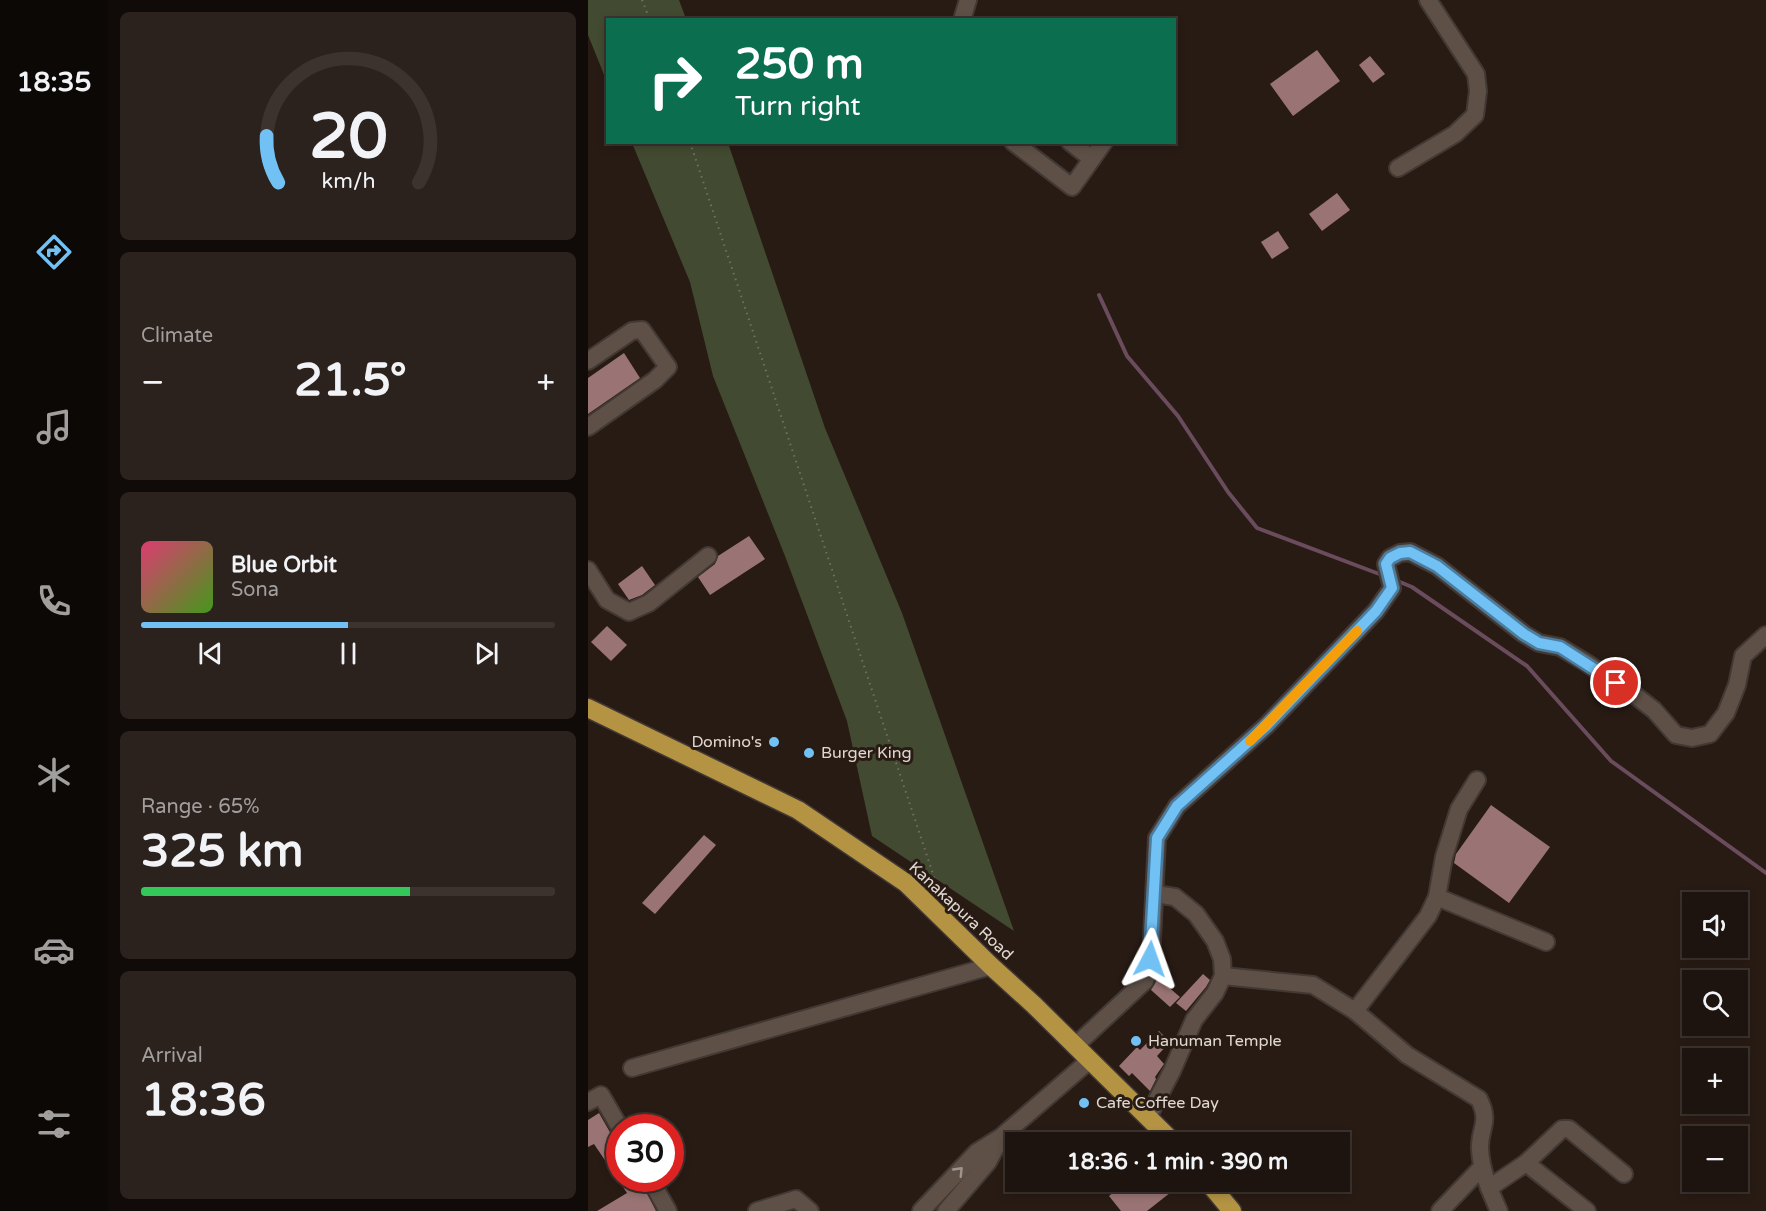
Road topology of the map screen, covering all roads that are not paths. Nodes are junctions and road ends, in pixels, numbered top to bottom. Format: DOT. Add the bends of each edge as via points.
graph roads {
  1 [pos="968,0"];
  2 [pos="1428,0"];
  3 [pos="963,18"];
  4 [pos="1017,144"];
  5 [pos="1073,144"];
  6 [pos="1103,144"];
  7 [pos="1092,159"];
  8 [pos="1398,168"];
  9 [pos="588,361"];
  10 [pos="588,428"];
  11 [pos="708,556"];
  12 [pos="588,570"];
  13 [pos="1766,635"];
  14 [pos="588,708"];
  15 [pos="1477,780"];
  16 [pos="1155,894"];
  17 [pos="1437,897"];
  18 [pos="1546,942"];
  19 [pos="991,966"];
  20 [pos="1223,976"];
  21 [pos="1355,1011"];
  22 [pos="1075,1046"];
  23 [pos="1090,1060"];
  24 [pos="632,1068"];
  25 [pos="588,1102"];
  26 [pos="612,1114"];
  27 [pos="1148,1117"];
  28 [pos="1163,1132"];
  29 [pos="1001,1137"];
  30 [pos="1526,1163"];
  31 [pos="1482,1167"];
  32 [pos="1624,1174"];
  33 [pos="1489,1188"];
  34 [pos="658,1192"];
  35 [pos="1216,1192"];
  36 [pos="669,1211"];
  37 [pos="758,1211"];
  38 [pos="810,1211"];
  39 [pos="921,1211"];
  40 [pos="946,1211"];
  41 [pos="1232,1211"];
  42 [pos="1440,1211"];
  43 [pos="1499,1211"];
  44 [pos="1587,1211"];
  1 -- 3 [label="street"];
  2 -- 8 [label="street" via="1476,74 1475,115 1455,134"];
  4 -- 7 [label="street" via="1072,187"];
  5 -- 7 [label="street"];
  6 -- 7 [label="street"];
  9 -- 10 [label="street" via="632,331 642,330 668,367"];
  11 -- 12 [label="street" via="649,603 629,612 607,600"];
  13 -- 16 [label="street" via="1743,656 1726,713 1710,734 1692,738 1676,735 1632,693 1560,647 1539,643 1524,634 1437,566 1410,552 1400,553 1386,564 1392,588 1376,611 1266,726 1177,806 1157,838"];
  14 -- 19 [label="highway, Kanakapura Road" via="798,810 906,882"];
  15 -- 17 [label="street" via="1459,809"];
  16 -- 20 [label="street" via="1175,897 1196,914 1215,941"];
  16 -- 22 [label="street" via="1150,959 1144,981"];
  17 -- 18 [label="street"];
  17 -- 21 [label="street" via="1428,916"];
  19 -- 22 [label="highway, Kanakapura Road"];
  19 -- 24 [label="street"];
  20 -- 21 [label="street" via="1313,985"];
  20 -- 27 [label="street" via="1194,1020"];
  21 -- 31 [label="street" via="1407,1054 1479,1099 1486,1123 1480,1145"];
  22 -- 23 [label="highway, Kanakapura Road"];
  23 -- 27 [label="highway, Kanakapura Road"];
  23 -- 29 [label="street"];
  25 -- 26 [label="street" via="601,1095"];
  27 -- 28 [label="highway, Kanakapura Road"];
  39 -- 29 [label="street, one-way" via="977,1152"];
  29 -- 40 [label="street" via="988,1162"];
  30 -- 32 [label="street" via="1562,1129 1569,1130"];
  30 -- 33 [label="street"];
  30 -- 44 [label="street"];
  31 -- 33 [label="street"];
  31 -- 42 [label="street"];
  33 -- 43 [label="street"];
  34 -- 36 [label="street"];
  35 -- 41 [label="highway"];
  37 -- 38 [label="street" via="796,1199"];
}
